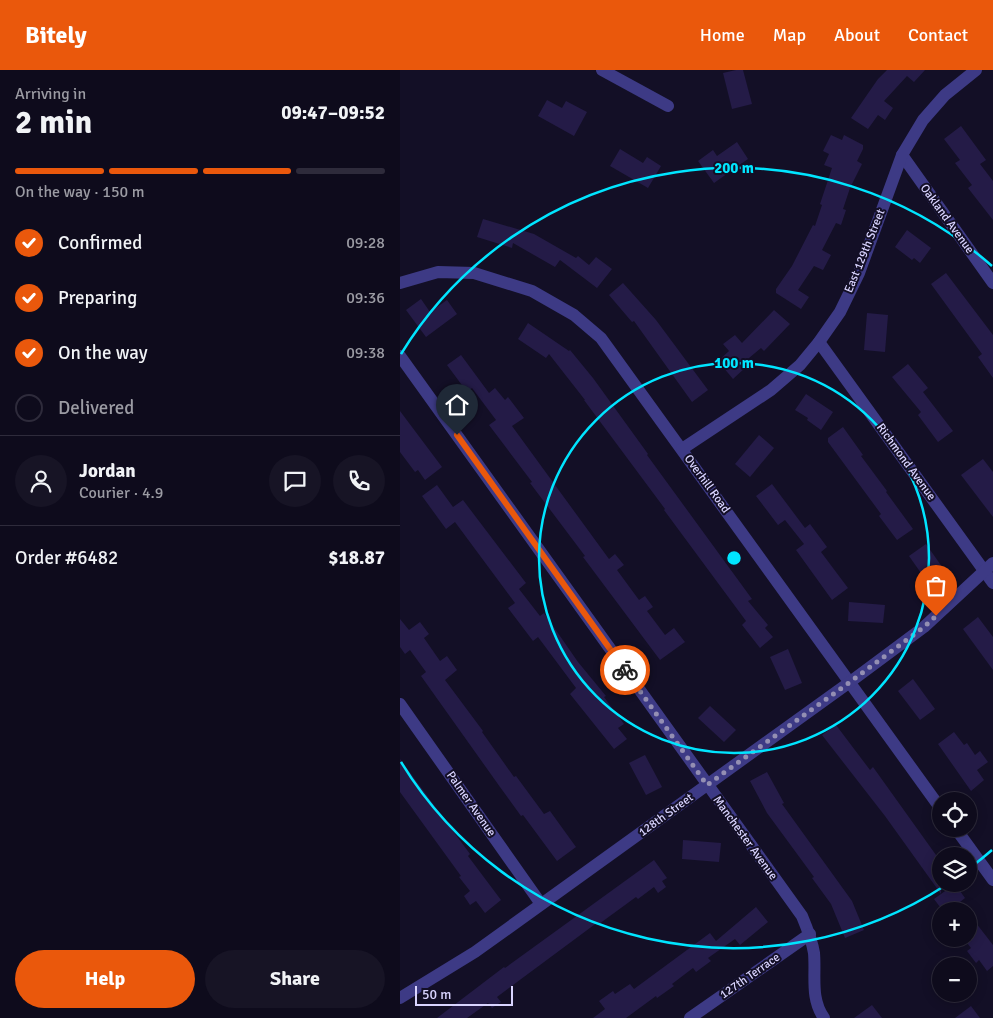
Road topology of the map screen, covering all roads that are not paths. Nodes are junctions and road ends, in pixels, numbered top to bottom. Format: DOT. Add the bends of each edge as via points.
graph roads {
  1 [pos="602,70"];
  2 [pos="976,70"];
  3 [pos="668,106"];
  4 [pos="902,156"];
  5 [pos="400,283"];
  6 [pos="993,283"];
  7 [pos="820,342"];
  8 [pos="400,356"];
  9 [pos="682,449"];
  10 [pos="989,568"];
  11 [pos="993,583"];
  12 [pos="850,682"];
  13 [pos="400,704"];
  14 [pos="707,785"];
  15 [pos="932,796"];
  16 [pos="962,837"];
  17 [pos="993,880"];
  18 [pos="541,904"];
  19 [pos="810,934"];
  20 [pos="400,998"];
  21 [pos="690,1018"];
  22 [pos="824,1018"];
  1 -- 3 [label="street"];
  2 -- 4 [label="street, East 129th Street" via="945,95 923,120"];
  4 -- 6 [label="street, Oakland Avenue"];
  4 -- 7 [label="street, East 129th Street" via="859,272 840,312"];
  5 -- 9 [label="street, Overhill Road" via="438,272 474,274 532,291 574,315 601,338"];
  7 -- 9 [label="street, East 129th Street" via="771,390"];
  7 -- 10 [label="street, Richmond Avenue"];
  8 -- 14 [label="street, Manchester Avenue"];
  9 -- 12 [label="street, Overhill Road"];
  10 -- 11 [label="street, Richmond Avenue"];
  10 -- 12 [label="street, 128th Street" via="924,627"];
  12 -- 14 [label="street, 128th Street"];
  12 -- 15 [label="street, Overhill Road"];
  13 -- 18 [label="street, Palmer Avenue"];
  14 -- 18 [label="street, 128th Street"];
  14 -- 19 [label="street, Manchester Avenue" via="802,916"];
  16 -- 17 [label="street"];
  18 -- 20 [label="street, 128th Street" via="475,952"];
  19 -- 21 [label="street, 127th Terrace"];
  19 -- 22 [label="street, Manchester Avenue" via="814,953 814,998"];
}
